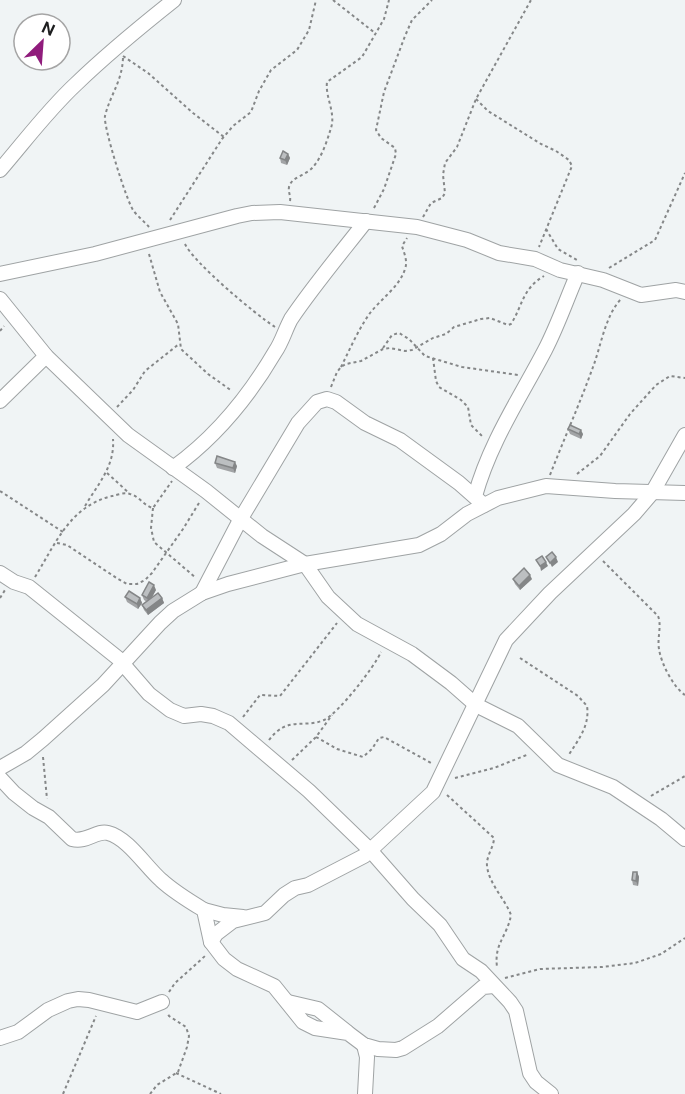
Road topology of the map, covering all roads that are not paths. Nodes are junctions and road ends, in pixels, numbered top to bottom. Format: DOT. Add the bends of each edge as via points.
graph roads {
  1 [pos="174,0"];
  2 [pos="0,170"];
  3 [pos="366,221"];
  4 [pos="570,271"];
  5 [pos="0,274"];
  6 [pos="685,292"];
  7 [pos="0,299"];
  8 [pos="46,356"];
  9 [pos="0,401"];
  10 [pos="685,435"];
  11 [pos="175,470"];
  12 [pos="652,493"];
  13 [pos="685,493"];
  14 [pos="480,500"];
  15 [pos="240,520"];
  16 [pos="305,564"];
  17 [pos="0,573"];
  18 [pos="204,590"];
  19 [pos="123,663"];
  20 [pos="476,705"];
  21 [pos="0,768"];
  22 [pos="0,778"];
  23 [pos="685,839"];
  24 [pos="370,850"];
  25 [pos="204,910"];
  26 [pos="244,917"];
  27 [pos="212,944"];
  28 [pos="493,983"];
  29 [pos="162,1002"];
  30 [pos="288,1002"];
  31 [pos="348,1033"];
  32 [pos="0,1038"];
  33 [pos="364,1045"];
  34 [pos="365,1094"];
  35 [pos="551,1094"];
  1 -- 2 [label="street" via="120,52 75,84"];
  3 -- 4 [label="street" via="417,227"];
  3 -- 5 [label="street" via="284,212 252,213"];
  3 -- 11 [label="street" via="290,321 264,372 244,400"];
  4 -- 6 [label="street" via="644,296"];
  4 -- 14 [label="street" via="546,348 493,446"];
  7 -- 8 [label="street"];
  8 -- 9 [label="street"];
  8 -- 11 [label="street" via="110,419"];
  10 -- 12 [label="street"];
  11 -- 15 [label="street"];
  12 -- 13 [label="street"];
  12 -- 14 [label="street" via="546,486"];
  12 -- 20 [label="street" via="506,640"];
  14 -- 15 [label="street" via="400,440 327,399 317,402 298,423"];
  14 -- 16 [label="street" via="441,534 419,545"];
  15 -- 16 [label="street"];
  15 -- 18 [label="street"];
  16 -- 18 [label="street"];
  16 -- 20 [label="street" via="344,614 412,654"];
  17 -- 19 [label="street" via="29,587"];
  18 -- 19 [label="street" via="166,617"];
  19 -- 21 [label="street" via="43,740"];
  19 -- 24 [label="street" via="149,694 170,710 184,716 213,716 235,728"];
  20 -- 23 [label="street" via="518,726 554,762 613,787"];
  20 -- 24 [label="street" via="433,792"];
  22 -- 25 [label="street" via="72,839 88,839 104,832 116,836 162,882"];
  24 -- 26 [label="street" via="284,895 265,913"];
  24 -- 28 [label="street" via="440,925 463,959"];
  25 -- 26 [label="street"];
  25 -- 27 [label="street"];
  26 -- 27 [label="street" via="225,926"];
  27 -- 30 [label="street" via="237,969 274,986"];
  28 -- 33 [label="street" via="403,1048 386,1051"];
  28 -- 35 [label="street" via="516,1011 530,1073"];
  29 -- 32 [label="street" via="137,1012 78,999 60,1003 24,1029"];
  30 -- 31 [label="street" via="318,1009"];
  30 -- 31 [label="street" via="296,1016 308,1025"];
  31 -- 33 [label="street"];
  33 -- 34 [label="street"];
}
